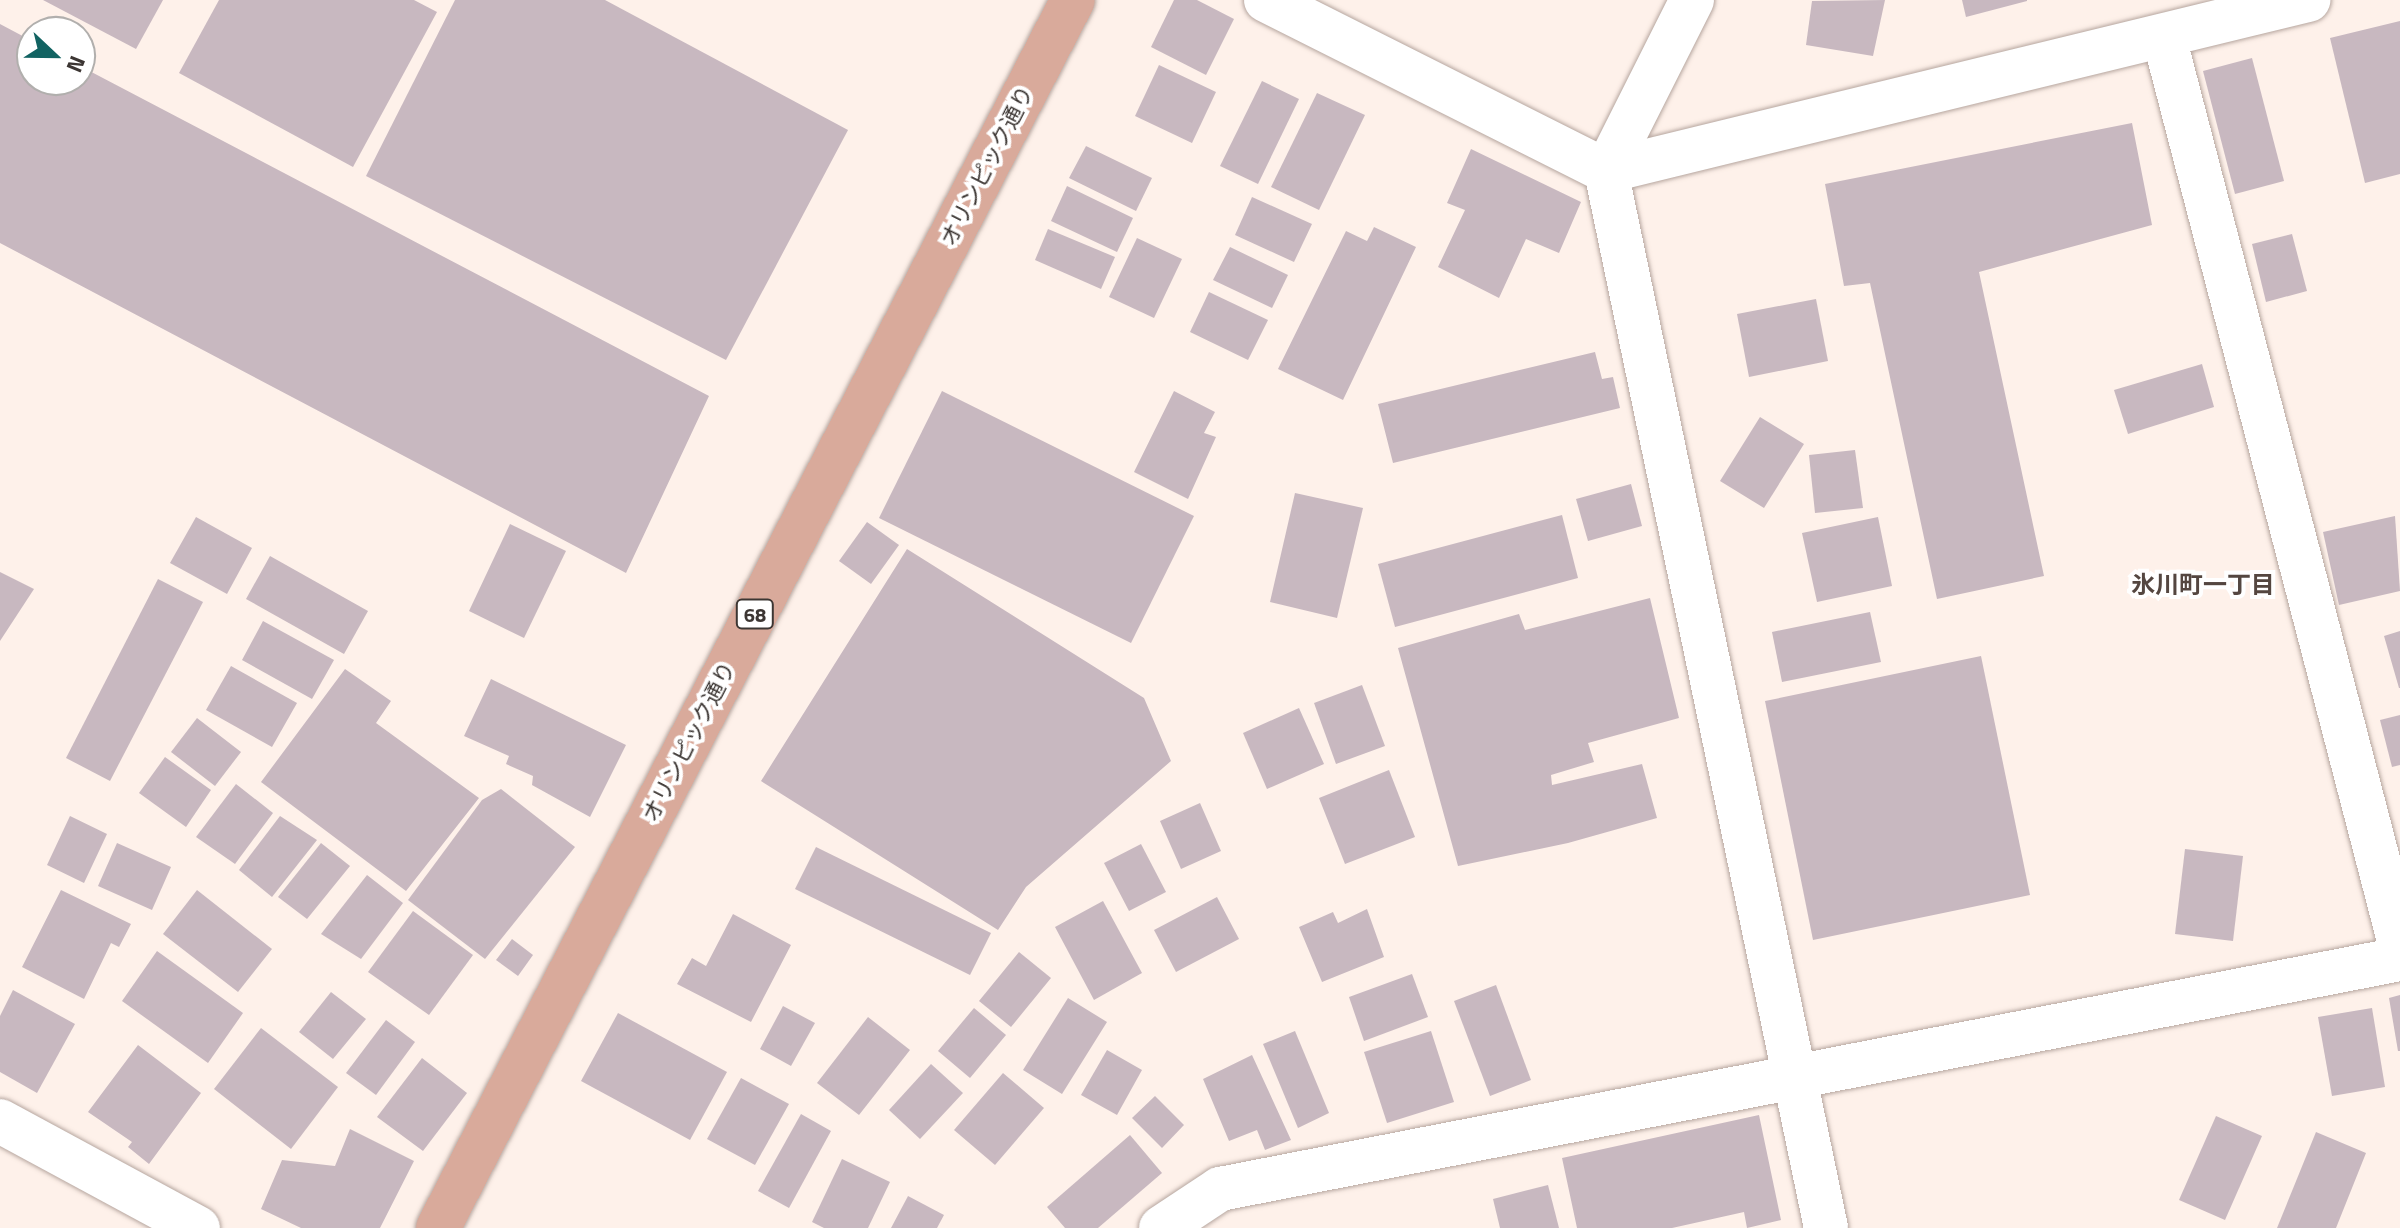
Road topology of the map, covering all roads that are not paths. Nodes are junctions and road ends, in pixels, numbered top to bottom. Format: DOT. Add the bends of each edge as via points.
graph roads {
  1 [pos="1073,0"];
  2 [pos="1266,0"];
  3 [pos="1692,0"];
  4 [pos="2308,0"];
  5 [pos="2164,37"];
  6 [pos="1606,171"];
  7 [pos="2400,944"];
  8 [pos="2400,959"];
  9 [pos="1793,1074"];
  10 [pos="0,1121"];
  11 [pos="198,1228"];
  12 [pos="438,1228"];
  13 [pos="1161,1228"];
  14 [pos="1826,1228"];
  1 -- 12 [label="main road, オリンピック通り / 68"];
  2 -- 6 [label="street"];
  3 -- 6 [label="street"];
  4 -- 5 [label="street"];
  5 -- 6 [label="street"];
  5 -- 7 [label="street"];
  6 -- 9 [label="street"];
  8 -- 9 [label="street"];
  9 -- 13 [label="street" via="1220,1189"];
  9 -- 14 [label="street"];
  10 -- 11 [label="street"];
}
